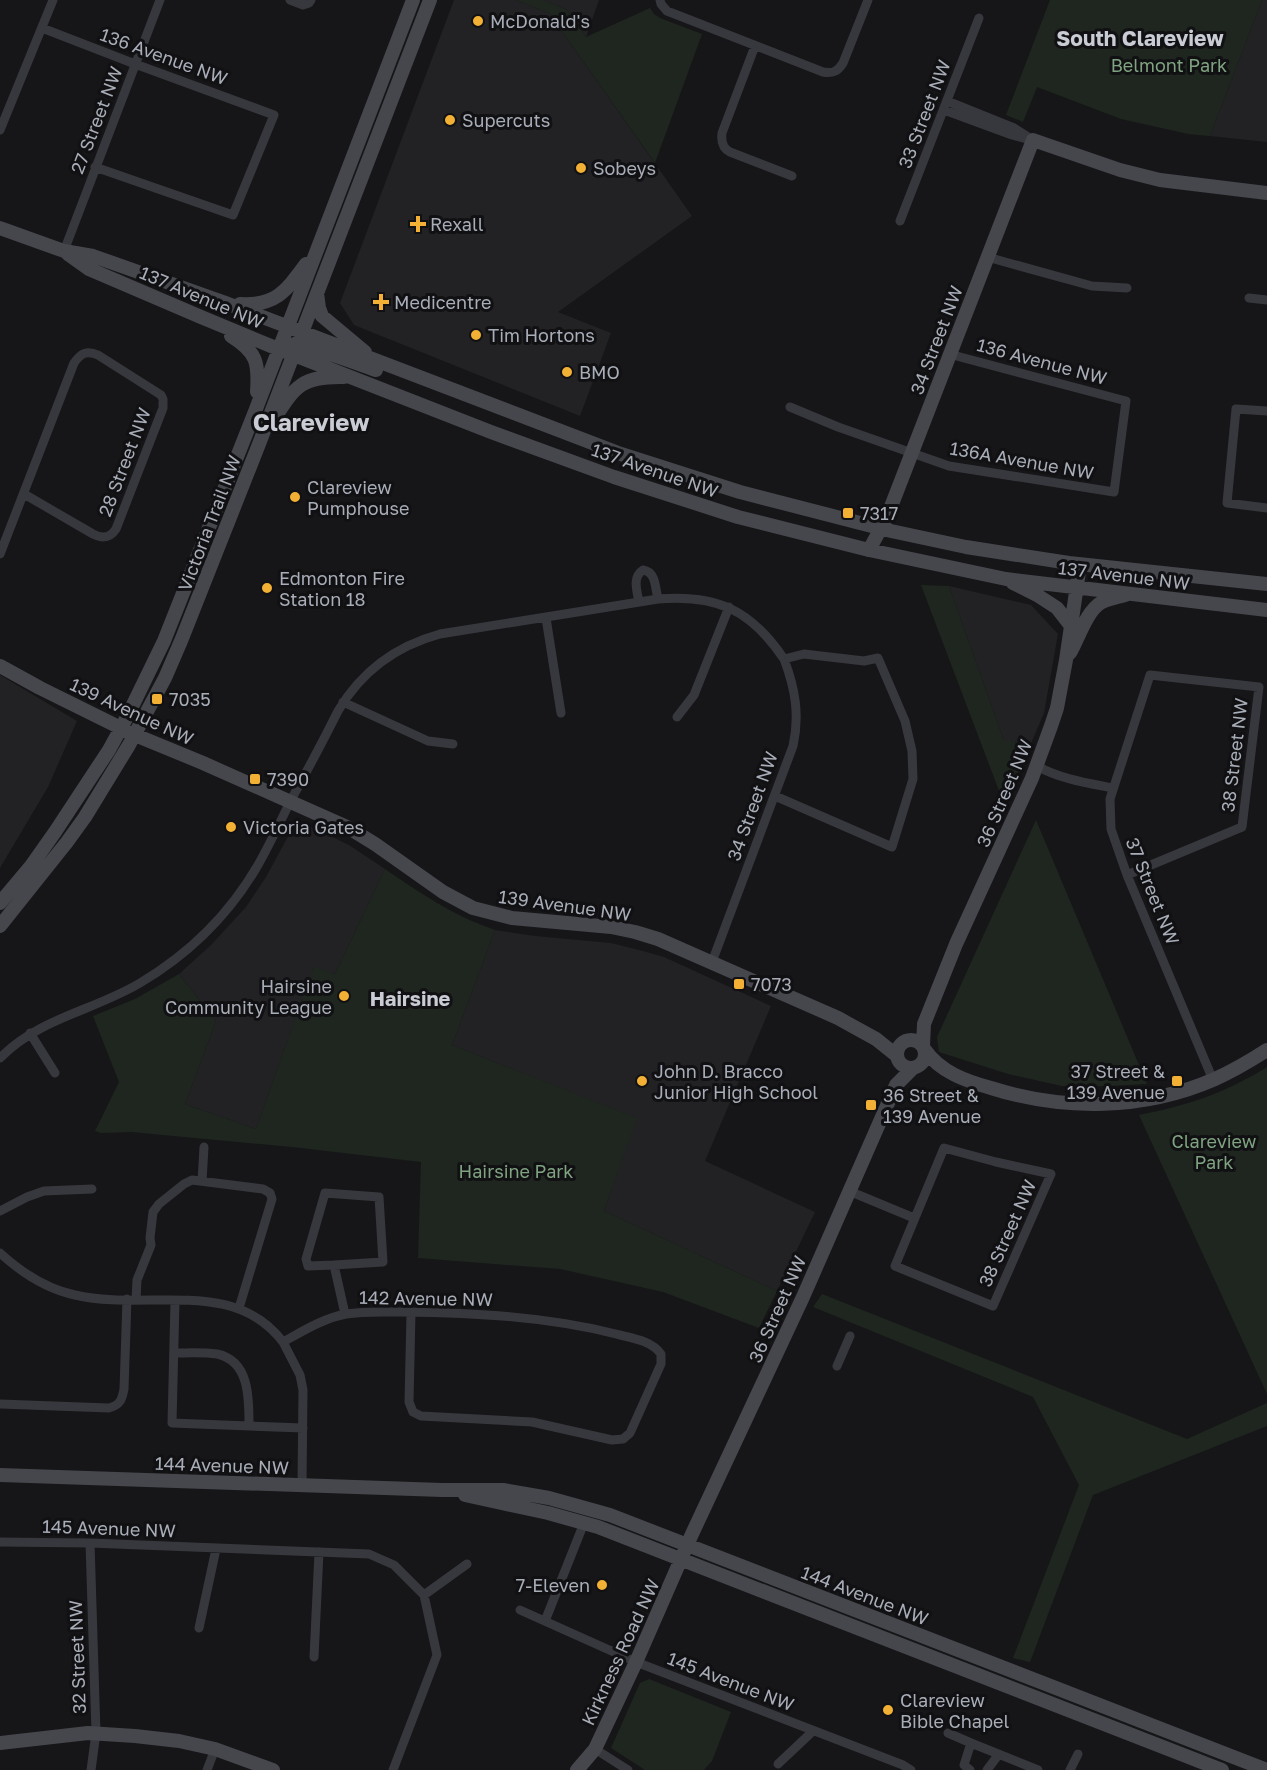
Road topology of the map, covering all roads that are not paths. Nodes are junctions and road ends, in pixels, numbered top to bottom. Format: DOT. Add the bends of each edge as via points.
graph roads {
  1 [pos="53,0"];
  2 [pos="160,0"];
  3 [pos="290,0"];
  4 [pos="311,0"];
  5 [pos="413,0"];
  6 [pos="430,0"];
  7 [pos="868,0"];
  8 [pos="660,2"];
  9 [pos="979,18"];
  10 [pos="42,28"];
  11 [pos="755,46"];
  12 [pos="135,64"];
  13 [pos="946,106"];
  14 [pos="0,130"];
  15 [pos="1033,140"];
  16 [pos="95,167"];
  17 [pos="792,176"];
  18 [pos="1267,193"];
  19 [pos="900,221"];
  20 [pos="0,228"];
  21 [pos="64,251"];
  22 [pos="316,251"];
  23 [pos="987,257"];
  24 [pos="1127,288"];
  25 [pos="317,292"];
  26 [pos="1250,297"];
  27 [pos="1267,300"];
  28 [pos="224,302"];
  29 [pos="201,317"];
  30 [pos="288,326"];
  31 [pos="297,344"];
  32 [pos="279,349"];
  33 [pos="950,354"];
  34 [pos="376,361"];
  35 [pos="352,378"];
  36 [pos="467,396"];
  37 [pos="790,407"];
  38 [pos="256,409"];
  39 [pos="1267,411"];
  40 [pos="259,444"];
  41 [pos="911,452"];
  42 [pos="1114,492"];
  43 [pos="24,494"];
  44 [pos="1267,508"];
  45 [pos="882,528"];
  46 [pos="869,550"];
  47 [pos="0,554"];
  48 [pos="1080,565"];
  49 [pos="1006,579"];
  50 [pos="1267,585"];
  51 [pos="1077,587"];
  52 [pos="1130,593"];
  53 [pos="658,598"];
  54 [pos="639,602"];
  55 [pos="729,608"];
  56 [pos="1267,610"];
  57 [pos="546,618"];
  58 [pos="1071,626"];
  59 [pos="784,659"];
  60 [pos="1066,660"];
  61 [pos="0,666"];
  62 [pos="1259,687"];
  63 [pos="344,702"];
  64 [pos="561,713"];
  65 [pos="677,717"];
  66 [pos="121,728"];
  67 [pos="135,735"];
  68 [pos="453,744"];
  69 [pos="1037,766"];
  70 [pos="1113,788"];
  71 [pos="775,796"];
  72 [pos="291,802"];
  73 [pos="1127,875"];
  74 [pos="0,903"];
  75 [pos="0,926"];
  76 [pos="712,962"];
  77 [pos="30,1033"];
  78 [pos="876,1039"];
  79 [pos="916,1044"];
  80 [pos="1267,1050"];
  81 [pos="897,1057"];
  82 [pos="0,1058"];
  83 [pos="915,1067"];
  84 [pos="944,1069"];
  85 [pos="55,1073"];
  86 [pos="1213,1080"];
  87 [pos="896,1086"];
  88 [pos="204,1147"];
  89 [pos="202,1181"];
  90 [pos="92,1189"];
  91 [pos="849,1191"];
  92 [pos="0,1211"];
  93 [pos="914,1218"];
  94 [pos="0,1253"];
  95 [pos="334,1265"];
  96 [pos="132,1300"];
  97 [pos="175,1301"];
  98 [pos="239,1308"];
  99 [pos="411,1312"];
  100 [pos="345,1314"];
  101 [pos="850,1336"];
  102 [pos="283,1342"];
  103 [pos="174,1353"];
  104 [pos="837,1366"];
  105 [pos="0,1404"];
  106 [pos="249,1426"];
  107 [pos="303,1428"];
  108 [pos="0,1475"];
  109 [pos="302,1485"];
  110 [pos="442,1490"];
  111 [pos="584,1523"];
  112 [pos="0,1542"];
  113 [pos="90,1543"];
  114 [pos="687,1545"];
  115 [pos="216,1549"];
  116 [pos="319,1552"];
  117 [pos="681,1560"];
  118 [pos="467,1564"];
  119 [pos="424,1595"];
  120 [pos="520,1610"];
  121 [pos="544,1621"];
  122 [pos="199,1628"];
  123 [pos="314,1657"];
  124 [pos="636,1662"];
  125 [pos="813,1731"];
  126 [pos="96,1733"];
  127 [pos="948,1733"];
  128 [pos="0,1743"];
  129 [pos="971,1743"];
  130 [pos="215,1749"];
  131 [pos="595,1749"];
  132 [pos="999,1754"];
  133 [pos="1078,1754"];
  134 [pos="778,1764"];
  135 [pos="1032,1769"];
  136 [pos="91,1770"];
  137 [pos="207,1770"];
  138 [pos="273,1770"];
  139 [pos="393,1770"];
  140 [pos="578,1770"];
  141 [pos="628,1770"];
  142 [pos="911,1770"];
  143 [pos="970,1770"];
  144 [pos="987,1770"];
  145 [pos="1070,1770"];
  146 [pos="1222,1770"];
  147 [pos="1267,1770"];
  1 -- 10 [label="street"];
  2 -- 12 [label="street, 27 Street NW"];
  3 -- 4 [label="street" via="303,5"];
  5 -- 22 [label="main road, Victoria Trail NW"];
  6 -- 25 [label="main road, Victoria Trail NW"];
  7 -- 11 [label="street" via="843,63 835,72 823,72"];
  8 -- 11 [label="street" via="667,11"];
  9 -- 13 [label="street, 33 Street NW"];
  10 -- 12 [label="street, 136 Avenue NW"];
  10 -- 14 [label="street"];
  11 -- 17 [label="street" via="722,133 724,147"];
  12 -- 16 [label="street, 27 Street NW"];
  12 -- 16 [label="street, 136 Avenue NW" via="274,115 232,215"];
  13 -- 15 [label="street"];
  13 -- 19 [label="street, 33 Street NW"];
  15 -- 18 [label="main road" via="1160,180"];
  15 -- 23 [label="main road, 34 Street NW"];
  16 -- 21 [label="street, 27 Street NW"];
  20 -- 21 [label="main road, 137 Avenue NW"];
  21 -- 28 [label="main road, 137 Avenue NW" via="93,256"];
  21 -- 29 [label="main road, 137 Avenue NW" via="89,268"];
  22 -- 28 [label="main road" via="277,298 253,304"];
  22 -- 30 [label="main road, Victoria Trail NW"];
  23 -- 24 [label="street" via="1092,286"];
  23 -- 33 [label="main road, 34 Street NW"];
  25 -- 31 [label="main road, Victoria Trail NW"];
  25 -- 34 [label="main road" via="322,316"];
  26 -- 27 [label="street"];
  28 -- 30 [label="main road, 137 Avenue NW"];
  29 -- 32 [label="main road, 137 Avenue NW"];
  29 -- 38 [label="main road" via="252,353 259,373"];
  30 -- 31 [label="main road, 137 Avenue NW"];
  30 -- 32 [label="main road, Victoria Trail NW"];
  31 -- 32 [label="main road, 137 Avenue NW"];
  31 -- 34 [label="main road, 137 Avenue NW"];
  31 -- 35 [label="main road, 137 Avenue NW"];
  31 -- 36 [label="main road"];
  31 -- 40 [label="main road, Victoria Trail NW"];
  32 -- 38 [label="main road, Victoria Trail NW"];
  33 -- 41 [label="main road, 34 Street NW"];
  33 -- 42 [label="street, 136 Avenue NW" via="1126,401"];
  34 -- 36 [label="main road, 137 Avenue NW"];
  35 -- 40 [label="main road" via="326,377 301,385 288,397"];
  35 -- 46 [label="main road, 137 Avenue NW" via="614,477 738,517"];
  36 -- 45 [label="main road, 137 Avenue NW" via="621,454 740,492"];
  37 -- 41 [label="street, 136A Avenue NW"];
  38 -- 66 [label="main road, Victoria Trail NW" via="164,641"];
  39 -- 44 [label="street" via="1236,409 1227,503"];
  40 -- 67 [label="main road, Victoria Trail NW" via="181,641"];
  41 -- 42 [label="street, 136A Avenue NW" via="949,466"];
  41 -- 45 [label="main road, 34 Street NW"];
  43 -- 43 [label="street, 28 Street NW" via="74,363 84,352 98,355 163,399 163,408 117,529 108,537 98,537"];
  43 -- 47 [label="street"];
  45 -- 46 [label="main road, 34 Street NW"];
  45 -- 48 [label="main road, 137 Avenue NW" via="966,547"];
  46 -- 49 [label="main road, 137 Avenue NW"];
  48 -- 50 [label="main road, 137 Avenue NW"];
  48 -- 51 [label="main road, 36 Street NW"];
  49 -- 51 [label="main road, 137 Avenue NW"];
  49 -- 58 [label="main road" via="1057,608"];
  51 -- 52 [label="main road, 137 Avenue NW"];
  51 -- 58 [label="main road, 36 Street NW"];
  52 -- 56 [label="main road, 137 Avenue NW"];
  52 -- 60 [label="main road" via="1095,607"];
  53 -- 54 [label="street"];
  53 -- 54 [label="street" via="653,577 642,570 636,578"];
  53 -- 55 [label="street" via="699,598"];
  54 -- 57 [label="street"];
  55 -- 59 [label="street" via="759,628"];
  55 -- 65 [label="street" via="694,695"];
  57 -- 63 [label="street" via="440,634 411,644 374,667"];
  57 -- 64 [label="street"];
  58 -- 60 [label="main road, 36 Street NW"];
  59 -- 71 [label="street, 34 Street NW" via="795,693 797,723"];
  59 -- 71 [label="street" via="804,654 864,661 878,658 905,721 913,779 892,847"];
  60 -- 69 [label="main road, 36 Street NW" via="1057,708"];
  61 -- 66 [label="main road, 139 Avenue NW"];
  62 -- 70 [label="street, 37 Street NW" via="1150,675"];
  62 -- 73 [label="street, 38 Street NW" via="1242,827"];
  63 -- 68 [label="street" via="428,741"];
  63 -- 72 [label="street"];
  66 -- 67 [label="main road, 139 Avenue NW"];
  66 -- 74 [label="main road, Victoria Trail NW" via="55,832"];
  67 -- 72 [label="main road, 139 Avenue NW"];
  67 -- 75 [label="main road, Victoria Trail NW" via="67,842"];
  69 -- 70 [label="street" via="1060,777"];
  69 -- 79 [label="main road, 36 Street NW" via="956,944"];
  70 -- 73 [label="street, 37 Street NW" via="1111,829"];
  71 -- 76 [label="street, 34 Street NW"];
  72 -- 76 [label="main road, 139 Avenue NW" via="362,836 473,908 512,918 624,929"];
  72 -- 77 [label="street" via="247,883 194,944 121,994"];
  73 -- 86 [label="street, 37 Street NW"];
  76 -- 78 [label="main road, 139 Avenue NW"];
  77 -- 82 [label="street"];
  77 -- 85 [label="street"];
  78 -- 79 [label="main road, 139 Avenue NW"];
  78 -- 81 [label="main road, 139 Avenue NW"];
  79 -- 81 [label="main road" via="899,1046"];
  79 -- 83 [label="main road" via="924,1060"];
  79 -- 84 [label="main road"];
  80 -- 86 [label="main road"];
  81 -- 83 [label="main road" via="904,1066"];
  81 -- 87 [label="main road, 36 Street NW"];
  83 -- 84 [label="main road"];
  83 -- 87 [label="main road, 36 Street NW"];
  84 -- 86 [label="main road" via="999,1091 1088,1104 1152,1099"];
  87 -- 91 [label="main road, 36 Street NW"];
  88 -- 89 [label="street"];
  89 -- 96 [label="street" via="184,1184 153,1212 151,1245"];
  89 -- 98 [label="street" via="263,1189 272,1199"];
  90 -- 92 [label="street" via="44,1191"];
  91 -- 93 [label="street"];
  91 -- 114 [label="main road, 36 Street NW"];
  93 -- 93 [label="street, 38 Street NW" via="895,1266 993,1306 1051,1174 945,1148"];
  94 -- 96 [label="street" via="54,1289 89,1298"];
  95 -- 95 [label="street" via="383,1262 379,1197 325,1193 306,1258 308,1266"];
  95 -- 100 [label="street"];
  96 -- 97 [label="street"];
  96 -- 105 [label="street" via="124,1389 116,1406"];
  97 -- 98 [label="street" via="205,1301"];
  97 -- 103 [label="street"];
  98 -- 102 [label="street" via="260,1318"];
  99 -- 99 [label="street, 142 Avenue NW" via="488,1314 563,1322 647,1343 655,1347 662,1359 624,1439 612,1440 532,1422 426,1416 413,1412 409,1402"];
  99 -- 100 [label="street, 142 Avenue NW"];
  100 -- 102 [label="street, 142 Avenue NW"];
  101 -- 104 [label="street"];
  102 -- 107 [label="street" via="302,1383"];
  103 -- 106 [label="street" via="216,1354 233,1363 247,1384"];
  103 -- 106 [label="street" via="172,1423"];
  106 -- 107 [label="street"];
  107 -- 109 [label="street"];
  108 -- 109 [label="main road, 144 Avenue NW"];
  109 -- 110 [label="main road, 144 Avenue NW"];
  110 -- 111 [label="main road, 144 Avenue NW"];
  110 -- 114 [label="main road, 144 Avenue NW" via="503,1490 549,1498 610,1515"];
  111 -- 117 [label="main road, 144 Avenue NW"];
  111 -- 121 [label="street"];
  112 -- 113 [label="street, 145 Avenue NW"];
  113 -- 115 [label="street, 145 Avenue NW"];
  113 -- 126 [label="street, 32 Street NW"];
  114 -- 117 [label="main road, Kirkness Road NW"];
  114 -- 147 [label="main road, 144 Avenue NW"];
  115 -- 116 [label="street, 145 Avenue NW"];
  115 -- 122 [label="street"];
  116 -- 119 [label="street, 145 Avenue NW" via="369,1554 394,1565"];
  116 -- 123 [label="street"];
  117 -- 124 [label="main road, Kirkness Road NW"];
  117 -- 146 [label="main road, 144 Avenue NW"];
  118 -- 119 [label="street"];
  119 -- 139 [label="street" via="437,1655"];
  120 -- 121 [label="street, 145 Avenue NW"];
  121 -- 124 [label="street, 145 Avenue NW"];
  124 -- 125 [label="street, 145 Avenue NW"];
  124 -- 131 [label="main road, Kirkness Road NW"];
  125 -- 134 [label="street"];
  125 -- 142 [label="street, 145 Avenue NW"];
  126 -- 128 [label="main road"];
  126 -- 130 [label="main road"];
  126 -- 136 [label="street, 32 Street NW"];
  127 -- 129 [label="street"];
  129 -- 132 [label="street"];
  129 -- 143 [label="street" via="964,1765"];
  130 -- 137 [label="street"];
  130 -- 138 [label="main road"];
  131 -- 140 [label="main road, Kirkness Road NW"];
  131 -- 141 [label="street"];
  132 -- 135 [label="street"];
  132 -- 144 [label="street"];
  133 -- 145 [label="street"];
}
